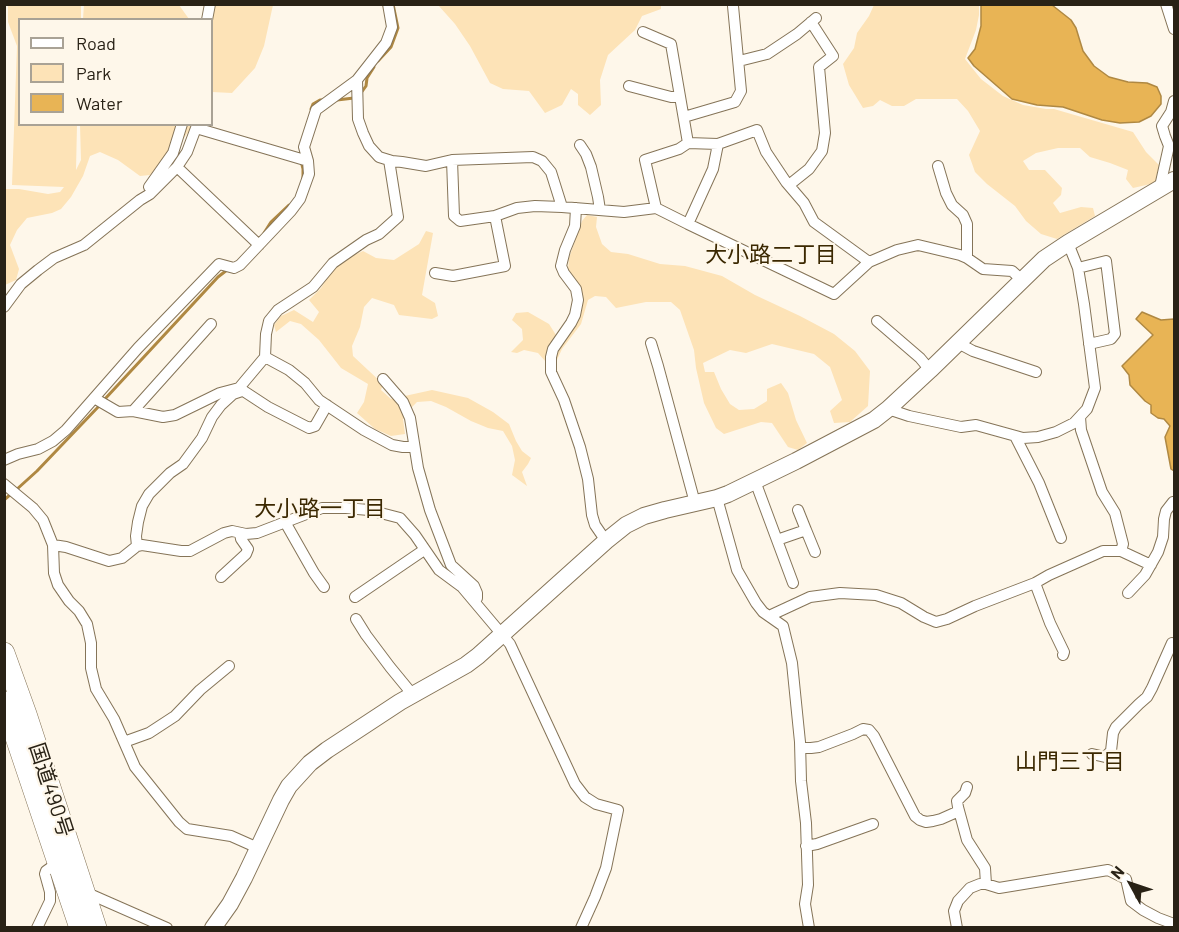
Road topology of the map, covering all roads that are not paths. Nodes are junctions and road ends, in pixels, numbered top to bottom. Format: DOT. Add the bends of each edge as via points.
graph roads {
  1 [pos="388,4"];
  2 [pos="1166,4"];
  3 [pos="733,6"];
  4 [pos="1174,29"];
  5 [pos="643,32"];
  6 [pos="739,61"];
  7 [pos="357,80"];
  8 [pos="628,86"];
  9 [pos="680,97"];
  10 [pos="1174,101"];
  11 [pos="684,117"];
  12 [pos="181,126"];
  13 [pos="688,143"];
  14 [pos="718,144"];
  15 [pos="580,145"];
  16 [pos="389,160"];
  17 [pos="452,160"];
  18 [pos="308,161"];
  19 [pos="938,166"];
  20 [pos="177,167"];
  21 [pos="1168,183"];
  22 [pos="789,184"];
  23 [pos="140,200"];
  24 [pos="562,207"];
  25 [pos="576,208"];
  26 [pos="656,208"];
  27 [pos="600,210"];
  28 [pos="495,216"];
  29 [pos="688,224"];
  30 [pos="1068,243"];
  31 [pos="259,245"];
  32 [pos="967,258"];
  33 [pos="869,262"];
  34 [pos="1078,268"];
  35 [pos="435,273"];
  36 [pos="1022,280"];
  37 [pos="5,308"];
  38 [pos="877,321"];
  39 [pos="211,324"];
  40 [pos="651,342"];
  41 [pos="958,343"];
  42 [pos="1089,344"];
  43 [pos="265,357"];
  44 [pos="930,370"];
  45 [pos="1036,372"];
  46 [pos="383,379"];
  47 [pos="240,390"];
  48 [pos="94,398"];
  49 [pos="327,405"];
  50 [pos="888,409"];
  51 [pos="132,411"];
  52 [pos="1080,417"];
  53 [pos="1015,436"];
  54 [pos="414,447"];
  55 [pos="4,460"];
  56 [pos="755,481"];
  57 [pos="4,484"];
  58 [pos="717,498"];
  59 [pos="1173,502"];
  60 [pos="695,503"];
  61 [pos="798,510"];
  62 [pos="285,522"];
  63 [pos="806,530"];
  64 [pos="240,533"];
  65 [pos="1061,538"];
  66 [pos="777,540"];
  67 [pos="606,541"];
  68 [pos="53,545"];
  69 [pos="137,546"];
  70 [pos="424,550"];
  71 [pos="1121,551"];
  72 [pos="815,552"];
  73 [pos="1150,565"];
  74 [pos="221,577"];
  75 [pos="793,583"];
  76 [pos="1035,583"];
  77 [pos="324,587"];
  78 [pos="1128,593"];
  79 [pos="355,597"];
  80 [pos="475,602"];
  81 [pos="769,616"];
  82 [pos="356,619"];
  83 [pos="501,635"];
  84 [pos="1174,644"];
  85 [pos="4,654"];
  86 [pos="1063,655"];
  87 [pos="229,666"];
  88 [pos="413,695"];
  89 [pos="11,714"];
  90 [pos="124,742"];
  91 [pos="801,748"];
  92 [pos="1092,754"];
  93 [pos="967,788"];
  94 [pos="959,811"];
  95 [pos="873,824"];
  96 [pos="806,846"];
  97 [pos="258,848"];
  98 [pos="65,858"];
  99 [pos="986,884"];
  100 [pos="84,892"];
  101 [pos="1174,924"];
  102 [pos="37,927"];
  103 [pos="80,927"];
  104 [pos="96,927"];
  105 [pos="167,927"];
  106 [pos="213,927"];
  107 [pos="581,927"];
  108 [pos="809,927"];
  109 [pos="957,927"];
  1 -- 7 [label="street" via="392,27 386,43"];
  2 -- 4 [label="street"];
  3 -- 6 [label="street"];
  5 -- 9 [label="street" via="671,44"];
  6 -- 11 [label="street" via="741,91 735,102"];
  6 -- 22 [label="street" via="767,54 814,20 833,56 819,67 825,133 822,151 809,169"];
  7 -- 16 [label="street" via="358,119 363,133 379,157"];
  7 -- 18 [label="street" via="316,110 304,147"];
  8 -- 9 [label="street"];
  9 -- 11 [label="street"];
  10 -- 21 [label="street" via="1162,126 1170,146 1161,182"];
  11 -- 13 [label="street"];
  12 -- 23 [label="street" via="173,153"];
  13 -- 14 [label="street"];
  13 -- 26 [label="street" via="679,150 645,160"];
  14 -- 22 [label="street" via="757,130 766,152"];
  14 -- 29 [label="street" via="713,169"];
  15 -- 27 [label="street" via="591,167"];
  16 -- 17 [label="street" via="426,166"];
  16 -- 43 [label="street" via="398,217 333,263 312,287 278,310 269,321"];
  17 -- 24 [label="street" via="533,157 551,172"];
  17 -- 28 [label="street" via="454,216 460,221"];
  18 -- 20 [label="street" via="196,128"];
  18 -- 31 [label="street" via="309,174 300,199"];
  19 -- 32 [label="street" via="952,205 963,214"];
  20 -- 23 [label="street"];
  20 -- 31 [label="street"];
  21 -- 30 [label="street"];
  22 -- 33 [label="street" via="814,222"];
  23 -- 37 [label="street" via="84,245 38,270 21,285"];
  24 -- 25 [label="street"];
  24 -- 28 [label="street" via="517,208"];
  25 -- 27 [label="street"];
  25 -- 67 [label="street" via="575,226 561,266 576,289 578,300 571,323 553,349 551,372 580,447 592,515"];
  26 -- 27 [label="street"];
  26 -- 29 [label="street"];
  28 -- 35 [label="street" via="505,266 453,276"];
  29 -- 33 [label="street" via="834,294"];
  30 -- 34 [label="street"];
  30 -- 36 [label="street"];
  31 -- 48 [label="street" via="234,268 219,264"];
  32 -- 33 [label="street" via="918,245"];
  32 -- 36 [label="street" via="983,269 1012,271"];
  34 -- 42 [label="street"];
  34 -- 42 [label="street" via="1106,261 1115,334 1111,339"];
  36 -- 41 [label="street"];
  38 -- 44 [label="street"];
  39 -- 51 [label="street"];
  40 -- 60 [label="street"];
  41 -- 44 [label="street"];
  41 -- 45 [label="street"];
  42 -- 52 [label="street" via="1095,388"];
  43 -- 47 [label="street"];
  43 -- 49 [label="street" via="289,370"];
  44 -- 50 [label="street"];
  46 -- 54 [label="street" via="403,402 410,418"];
  47 -- 49 [label="street" via="309,429"];
  47 -- 51 [label="street" via="220,393 176,415 164,417"];
  47 -- 69 [label="street" via="221,405 183,464 149,494 138,522"];
  48 -- 51 [label="street" via="118,412"];
  48 -- 55 [label="street" via="53,441"];
  49 -- 54 [label="street" via="392,445"];
  50 -- 53 [label="street" via="961,427 976,424"];
  50 -- 56 [label="street" via="856,430"];
  52 -- 53 [label="street" via="1056,432 1038,437"];
  52 -- 71 [label="street" via="1102,492 1114,513 1123,544"];
  53 -- 65 [label="street"];
  54 -- 80 [label="street" via="423,488 447,556 451,565 474,586"];
  56 -- 58 [label="street"];
  56 -- 66 [label="street"];
  57 -- 68 [label="street" via="43,520"];
  58 -- 60 [label="street"];
  58 -- 81 [label="street" via="737,570 756,603"];
  59 -- 73 [label="street" via="1166,511 1161,545"];
  60 -- 67 [label="street" via="644,516"];
  61 -- 63 [label="street"];
  62 -- 64 [label="street"];
  62 -- 70 [label="street" via="322,508 369,510 400,518"];
  62 -- 77 [label="street"];
  63 -- 66 [label="street"];
  63 -- 72 [label="street"];
  64 -- 69 [label="street" via="224,533 190,551"];
  64 -- 74 [label="street" via="248,549 246,554"];
  66 -- 75 [label="street"];
  67 -- 83 [label="street"];
  68 -- 69 [label="street" via="109,561 122,558"];
  68 -- 90 [label="street" via="58,585 87,624 96,689"];
  70 -- 79 [label="street"];
  70 -- 80 [label="street" via="439,570"];
  71 -- 73 [label="street"];
  71 -- 76 [label="street" via="1103,550"];
  73 -- 78 [label="street"];
  76 -- 81 [label="street" via="936,622 876,595 840,593 810,597"];
  76 -- 86 [label="street"];
  80 -- 83 [label="street"];
  81 -- 91 [label="street" via="783,626 792,663"];
  82 -- 88 [label="street"];
  83 -- 88 [label="street" via="466,665"];
  83 -- 107 [label="street" via="510,644 575,784 596,804 618,810 606,868"];
  84 -- 92 [label="street" via="1147,697 1116,727 1111,751 1105,757"];
  85 -- 89 [label="highway, 国道490号"];
  87 -- 90 [label="street" via="175,716 149,733"];
  88 -- 97 [label="street" via="310,763 289,786"];
  89 -- 98 [label="highway, 国道490号"];
  90 -- 97 [label="street" via="135,767 187,829 231,836"];
  91 -- 94 [label="street" via="819,747 869,730 915,816 926,822"];
  91 -- 96 [label="street"];
  93 -- 94 [label="street" via="957,801"];
  94 -- 99 [label="street" via="967,840 985,868"];
  95 -- 96 [label="street"];
  96 -- 108 [label="street" via="805,904"];
  97 -- 106 [label="street" via="230,904"];
  98 -- 100 [label="highway, 国道490号"];
  98 -- 102 [label="street" via="46,871 50,901"];
  98 -- 103 [label="highway, 国道490号"];
  99 -- 101 [label="street" via="999,888 1108,870 1125,879 1131,901"];
  99 -- 109 [label="street" via="970,888 958,901 954,911"];
  100 -- 104 [label="highway, 国道490号"];
  100 -- 105 [label="street"];
}
